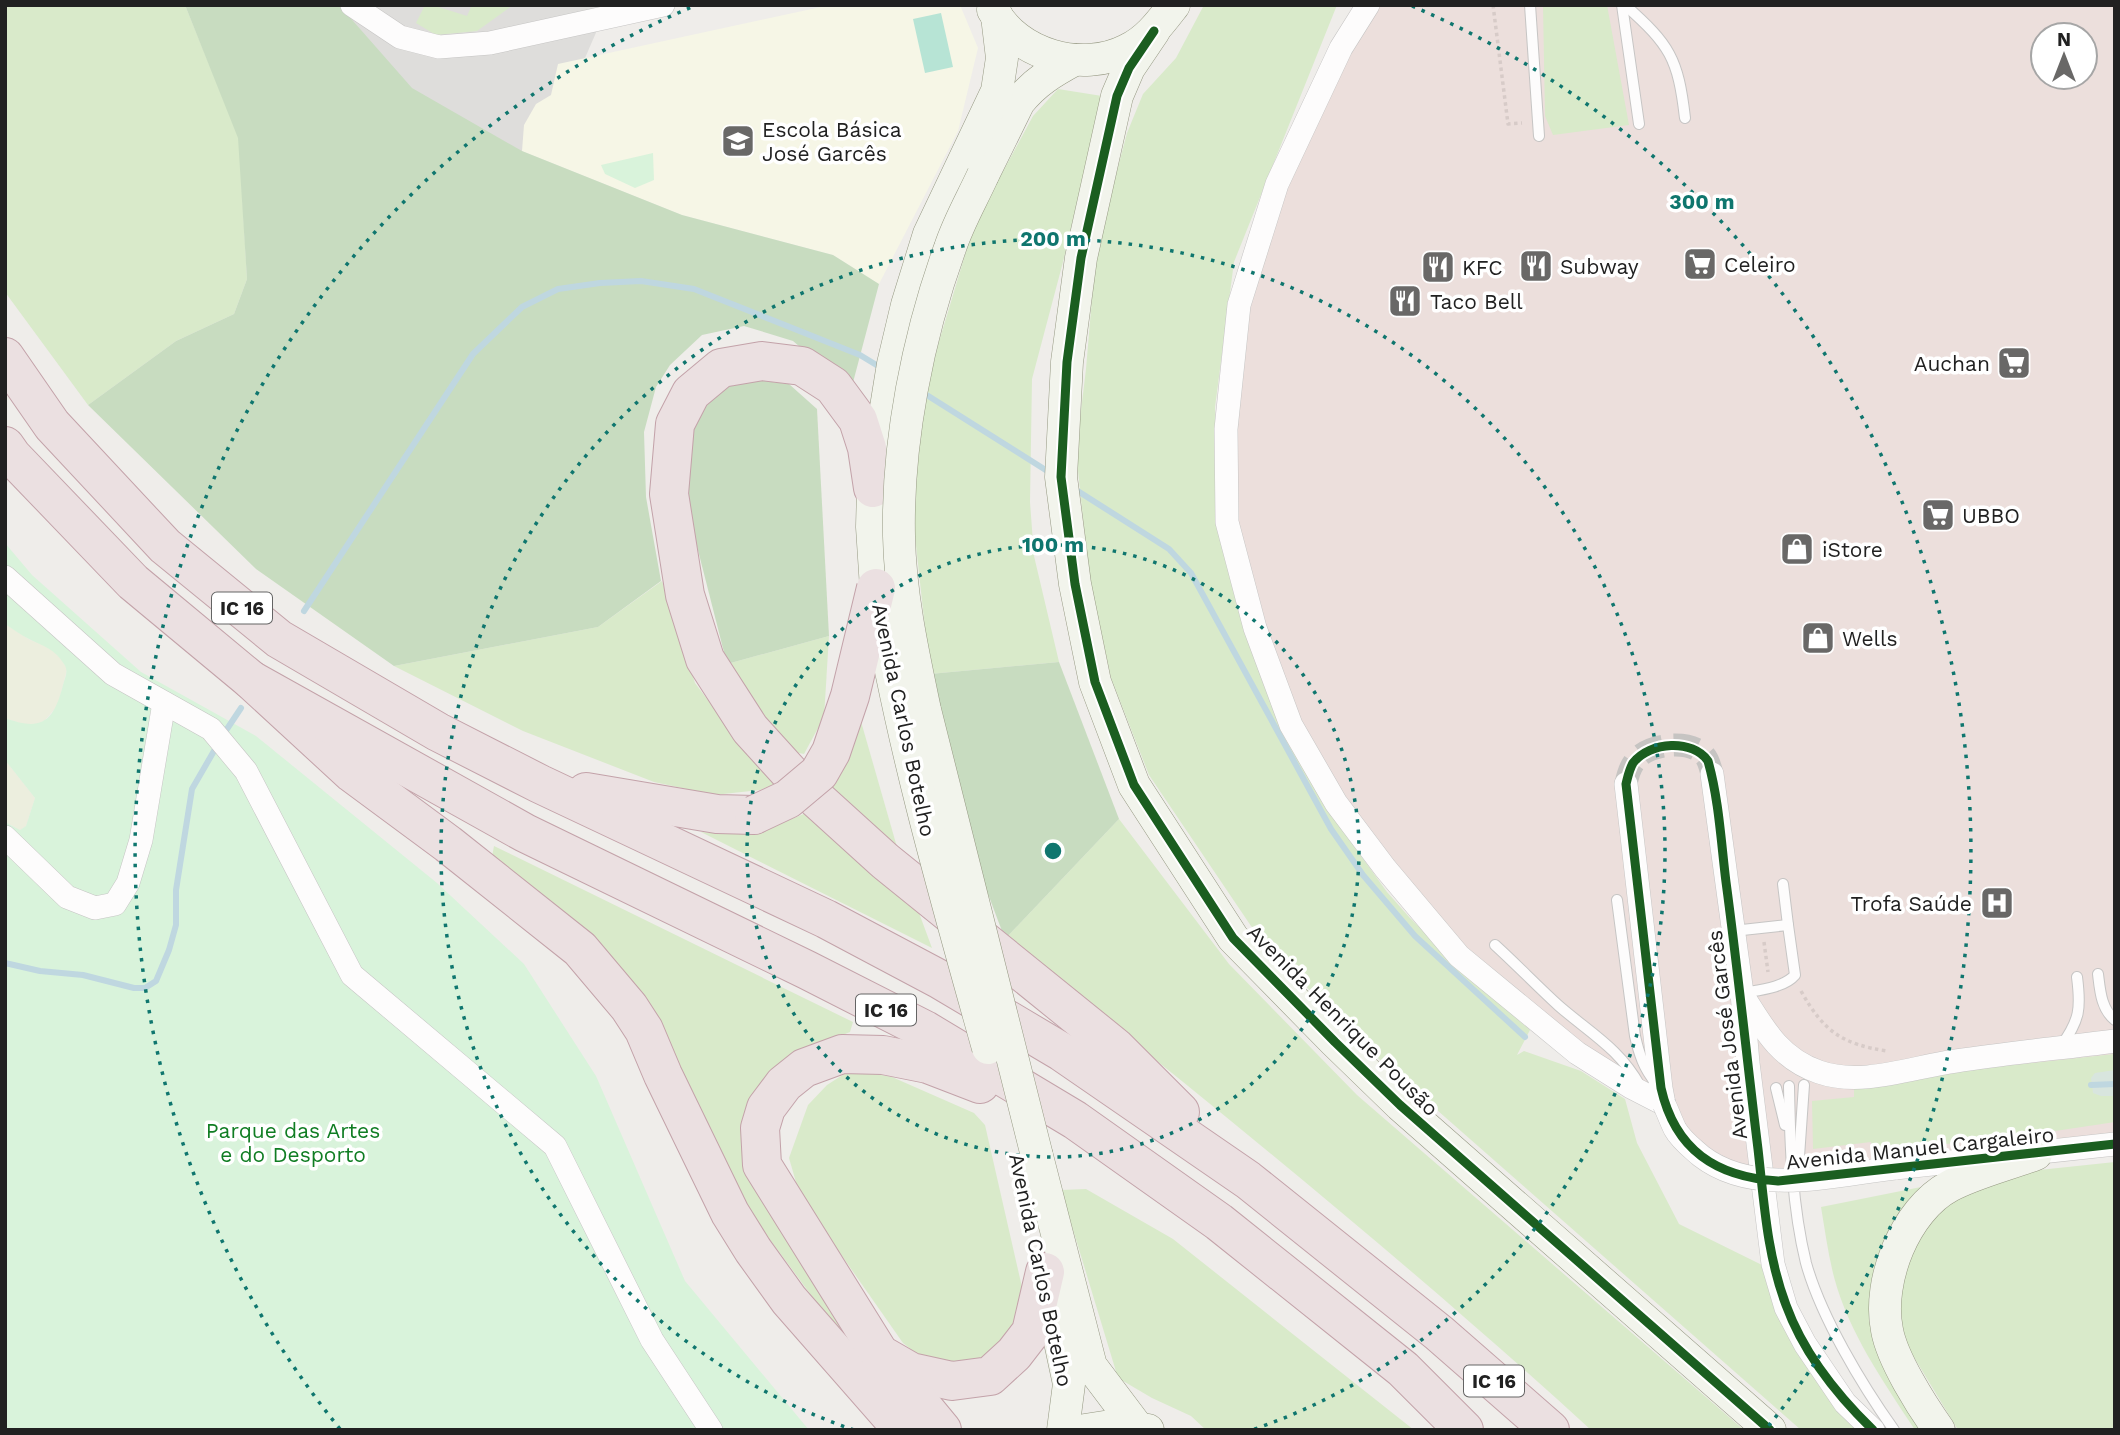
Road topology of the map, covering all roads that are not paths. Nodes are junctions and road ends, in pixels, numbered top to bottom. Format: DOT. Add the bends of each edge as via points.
graph roads {
  1 [pos="352,5"];
  2 [pos="663,5"];
  3 [pos="1174,5"];
  4 [pos="1368,5"];
  5 [pos="1530,5"];
  6 [pos="1624,5"];
  7 [pos="994,11"];
  8 [pos="384,15"];
  9 [pos="566,16"];
  10 [pos="1154,31"];
  11 [pos="1074,60"];
  12 [pos="1685,118"];
  13 [pos="1639,124"];
  14 [pos="1539,136"];
  15 [pos="973,167"];
  16 [pos="5,357"];
  17 [pos="5,446"];
  18 [pos="873,488"];
  19 [pos="5,577"];
  20 [pos="876,587"];
  21 [pos="251,680"];
  22 [pos="164,703"];
  23 [pos="1712,774"];
  24 [pos="540,784"];
  25 [pos="1626,784"];
  26 [pos="5,837"];
  27 [pos="1783,884"];
  28 [pos="1617,900"];
  29 [pos="1788,925"];
  30 [pos="1733,932"];
  31 [pos="1495,945"];
  32 [pos="2098,974"];
  33 [pos="2077,977"];
  34 [pos="1742,993"];
  35 [pos="2115,1020"];
  36 [pos="2115,1041"];
  37 [pos="2059,1048"];
  38 [pos="1804,1085"];
  39 [pos="1789,1086"];
  40 [pos="1776,1088"];
  41 [pos="1657,1095"];
  42 [pos="1075,1120"];
  43 [pos="1790,1144"];
  44 [pos="2115,1144"];
  45 [pos="1026,1153"];
  46 [pos="2036,1154"];
  47 [pos="1248,1180"];
  48 [pos="1795,1191"];
  49 [pos="1045,1272"];
  50 [pos="881,1356"];
  51 [pos="1142,1428"];
  52 [pos="711,1430"];
  53 [pos="903,1430"];
  54 [pos="942,1430"];
  55 [pos="1063,1430"];
  56 [pos="1085,1430"];
  57 [pos="1464,1430"];
  58 [pos="1550,1430"];
  59 [pos="1770,1430"];
  60 [pos="1873,1430"];
  61 [pos="1894,1430"];
  62 [pos="1939,1430"];
  1 -- 8 [label="street"];
  2 -- 9 [label="street"];
  3 -- 10 [label="main road"];
  4 -- 41 [label="street" via="1342,48 1277,184 1239,305 1226,429 1227,522 1255,628 1292,725 1336,803 1459,956 1577,1054"];
  5 -- 14 [label="lane"];
  6 -- 12 [label="lane" via="1654,30 1669,51 1681,82"];
  6 -- 13 [label="lane"];
  7 -- 11 [label="main road" via="1019,39 1047,54"];
  7 -- 15 [label="main road, Avenida Carlos Botelho" via="1002,58 997,91"];
  8 -- 9 [label="street" via="400,37 439,47 490,43"];
  10 -- 11 [label="main road" via="1127,50 1101,59"];
  10 -- 59 [label="main road, Avenida Henrique Pousão" via="1121,86 1079,271 1067,362 1061,477 1075,584 1095,682 1134,785 1233,938 1335,1042 1400,1105"];
  11 -- 15 [label="main road, Avenida Carlos Botelho" via="1048,73 1027,93"];
  15 -- 18 [label="main road, Avenida Carlos Botelho" via="929,234 906,305"];
  15 -- 45 [label="main road, Avenida Carlos Botelho, bridge" via="924,336 903,457 899,538 925,710"];
  16 -- 24 [label="highway, IC 16" via="52,425 165,546 279,639 438,732"];
  17 -- 21 [label="highway, IC 16" via="133,582"];
  18 -- 20 [label="main road, Avenida Carlos Botelho"];
  18 -- 47 [label="highway" via="858,420 833,386 802,366 762,360 721,368 691,393 675,424 670,494 685,595 705,659 750,729 799,783 885,861 1115,1047"];
  19 -- 22 [label="street" via="113,674"];
  20 -- 24 [label="highway, bridge" via="850,696 831,752 819,773 788,799 754,815 717,814"];
  20 -- 45 [label="main road, Avenida Carlos Botelho, bridge" via="910,762"];
  21 -- 42 [label="highway, IC 16" via="525,832 925,1030"];
  21 -- 53 [label="highway" via="352,774 580,949 644,1030 730,1213 753,1250 789,1300"];
  22 -- 26 [label="street" via="141,840 128,883 114,904 95,908 67,897"];
  22 -- 52 [label="street" via="211,729 247,771 352,975 555,1146 652,1340"];
  23 -- 30 [label="street, Avenida José Garcês"];
  24 -- 47 [label="highway, IC 16" via="826,919 939,979 1062,1052"];
  25 -- 41 [label="street, Avenida Manuel Cargaleiro"];
  27 -- 29 [label="lane"];
  28 -- 41 [label="lane" via="1635,1037"];
  29 -- 30 [label="lane"];
  29 -- 34 [label="lane" via="1795,975 1786,983"];
  30 -- 34 [label="street, Avenida José Garcês"];
  31 -- 41 [label="lane" via="1617,1053"];
  32 -- 35 [label="lane" via="2104,1004"];
  33 -- 37 [label="lane" via="2077,1020"];
  34 -- 37 [label="street, Avenida José Garcês" via="1780,1050 1833,1077 1868,1077"];
  34 -- 60 [label="street, Avenida José Garcês" via="1773,1264 1786,1308 1845,1403"];
  36 -- 37 [label="street, Avenida José Garcês"];
  38 -- 48 [label="lane"];
  39 -- 43 [label="lane"];
  40 -- 43 [label="lane"];
  41 -- 46 [label="street, Avenida Manuel Cargaleiro, bridge" via="1690,1147 1710,1163 1754,1179 1778,1181"];
  42 -- 50 [label="highway" via="928,1064 883,1055 842,1054 804,1068 784,1084 765,1108 762,1165"];
  42 -- 57 [label="highway, IC 16" via="1219,1222 1404,1369"];
  43 -- 48 [label="lane"];
  44 -- 46 [label="street, Avenida Manuel Cargaleiro"];
  45 -- 49 [label="main road, Avenida Carlos Botelho"];
  45 -- 51 [label="main road, Avenida Carlos Botelho" via="1091,1366"];
  46 -- 62 [label="main road" via="1949,1186 1921,1210 1903,1237 1891,1269 1887,1331"];
  47 -- 58 [label="highway, IC 16" via="1439,1333"];
  48 -- 61 [label="lane" via="1807,1264 1818,1296"];
  49 -- 50 [label="highway" via="1031,1332 990,1376 952,1381 911,1372"];
  49 -- 55 [label="main road, Avenida Carlos Botelho" via="1069,1384"];
  50 -- 54 [label="highway"];
  51 -- 56 [label="main road" via="1118,1425"];
}
